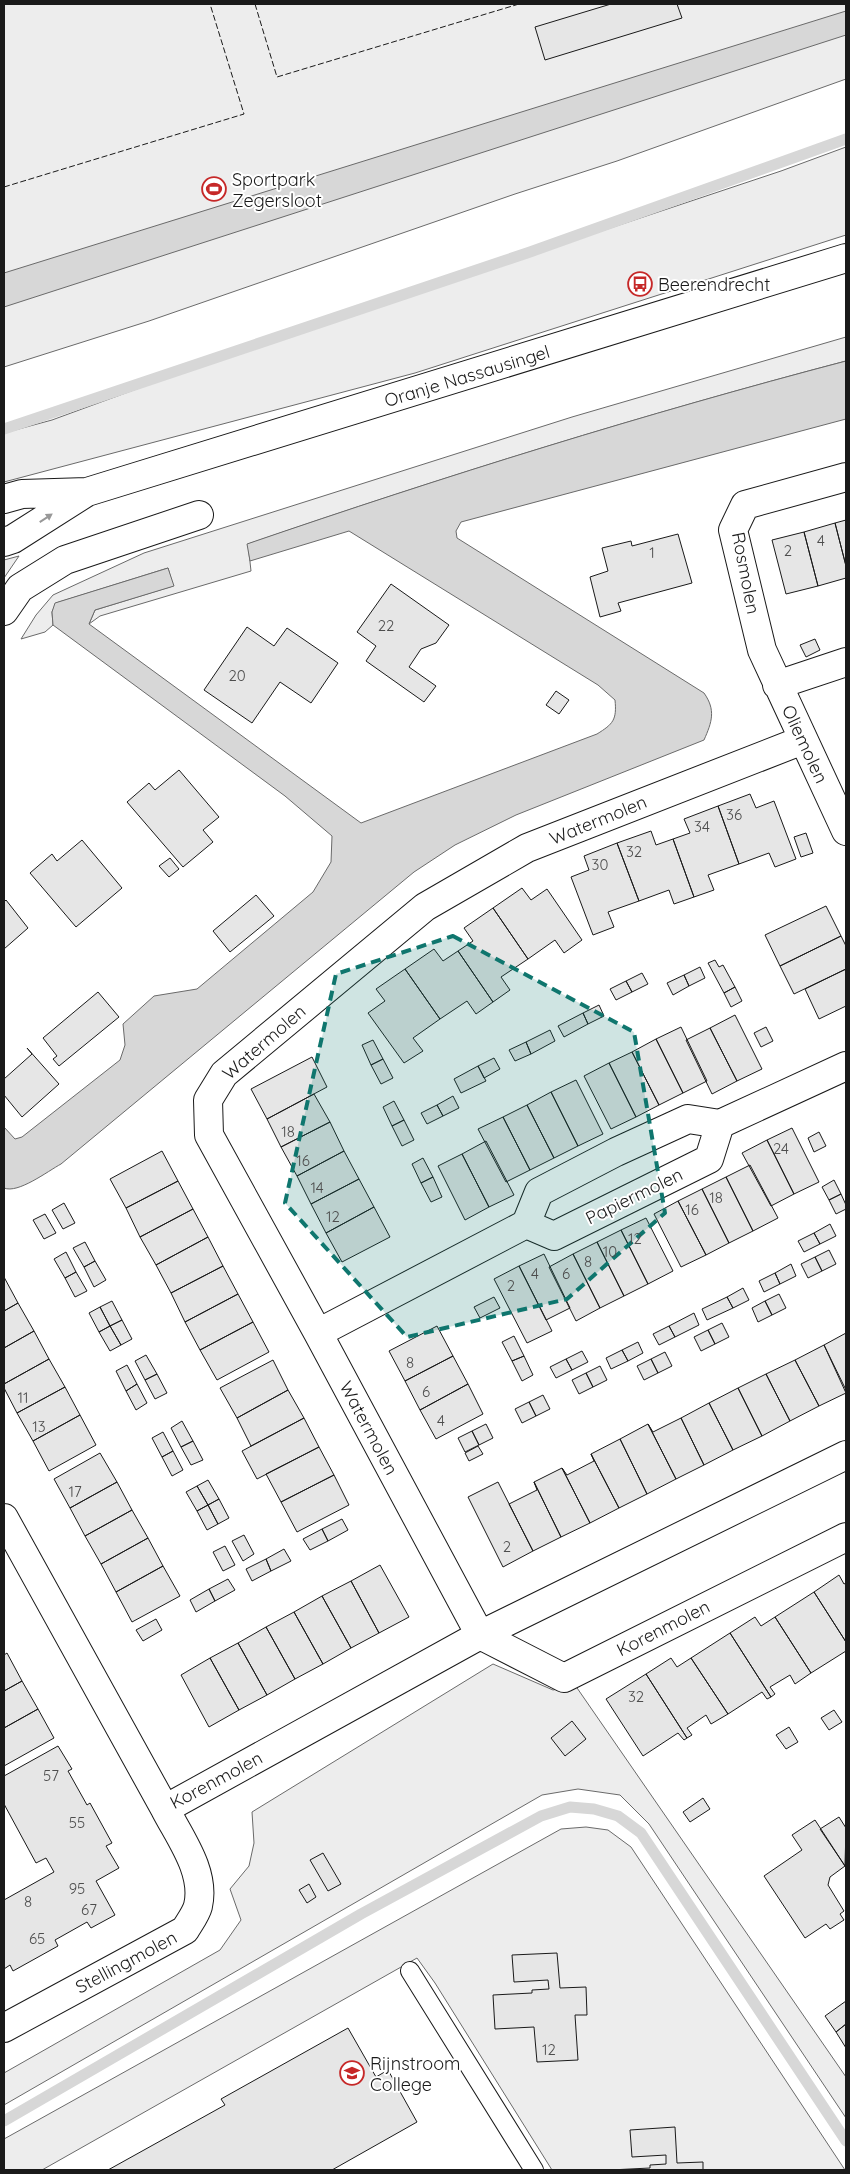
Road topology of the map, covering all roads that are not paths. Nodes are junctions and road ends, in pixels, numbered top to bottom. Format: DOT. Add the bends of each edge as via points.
graph roads {
  1 [pos="846,258"];
  2 [pos="846,477"];
  3 [pos="87,492"];
  4 [pos="4,499"];
  5 [pos="199,515"];
  6 [pos="4,542"];
  7 [pos="4,611"];
  8 [pos="846,662"];
  9 [pos="777,685"];
  10 [pos="803,740"];
  11 [pos="846,831"];
  12 [pos="846,1066"];
  13 [pos="720,1124"];
  14 [pos="526,1224"];
  15 [pos="318,1333"];
  16 [pos="846,1455"];
  17 [pos="4,1518"];
  18 [pos="846,1537"];
  19 [pos="480,1635"];
  20 [pos="165,1809"];
  21 [pos="410,1971"];
  22 [pos="4,2028"];
  23 [pos="534,2170"];
  1 -- 3 [label="street, Oranje Nassausingel"];
  2 -- 9 [label="street, Rosmolen" via="746,505 733,530 762,650"];
  3 -- 4 [label="street, Oranje Nassausingel" via="22,494"];
  6 -- 3 [label="street, Oranje Nassausingel, one-way"];
  5 -- 7 [label="street" via="65,560 20,588"];
  8 -- 9 [label="street"];
  9 -- 10 [label="street, Oliemolen"];
  10 -- 11 [label="street, Oliemolen"];
  10 -- 15 [label="street, Watermolen" via="527,848 425,907 224,1074 208,1100 209,1135"];
  12 -- 13 [label="street"];
  13 -- 14 [label="street" via="688,1119 616,1152 539,1192"];
  13 -- 14 [label="street, Papiermolen" via="709,1159 554,1236"];
  14 -- 15 [label="street"];
  15 -- 19 [label="street, Watermolen"];
  16 -- 19 [label="street, Korenmolen"];
  17 -- 20 [label="street, Korenmolen"];
  18 -- 19 [label="street, Korenmolen" via="564,1678"];
  19 -- 20 [label="street, Korenmolen"];
  20 -- 22 [label="street, Stellingmolen" via="198,1874 198,1908 185,1930"];
  21 -- 23 [label="lane"];
}
